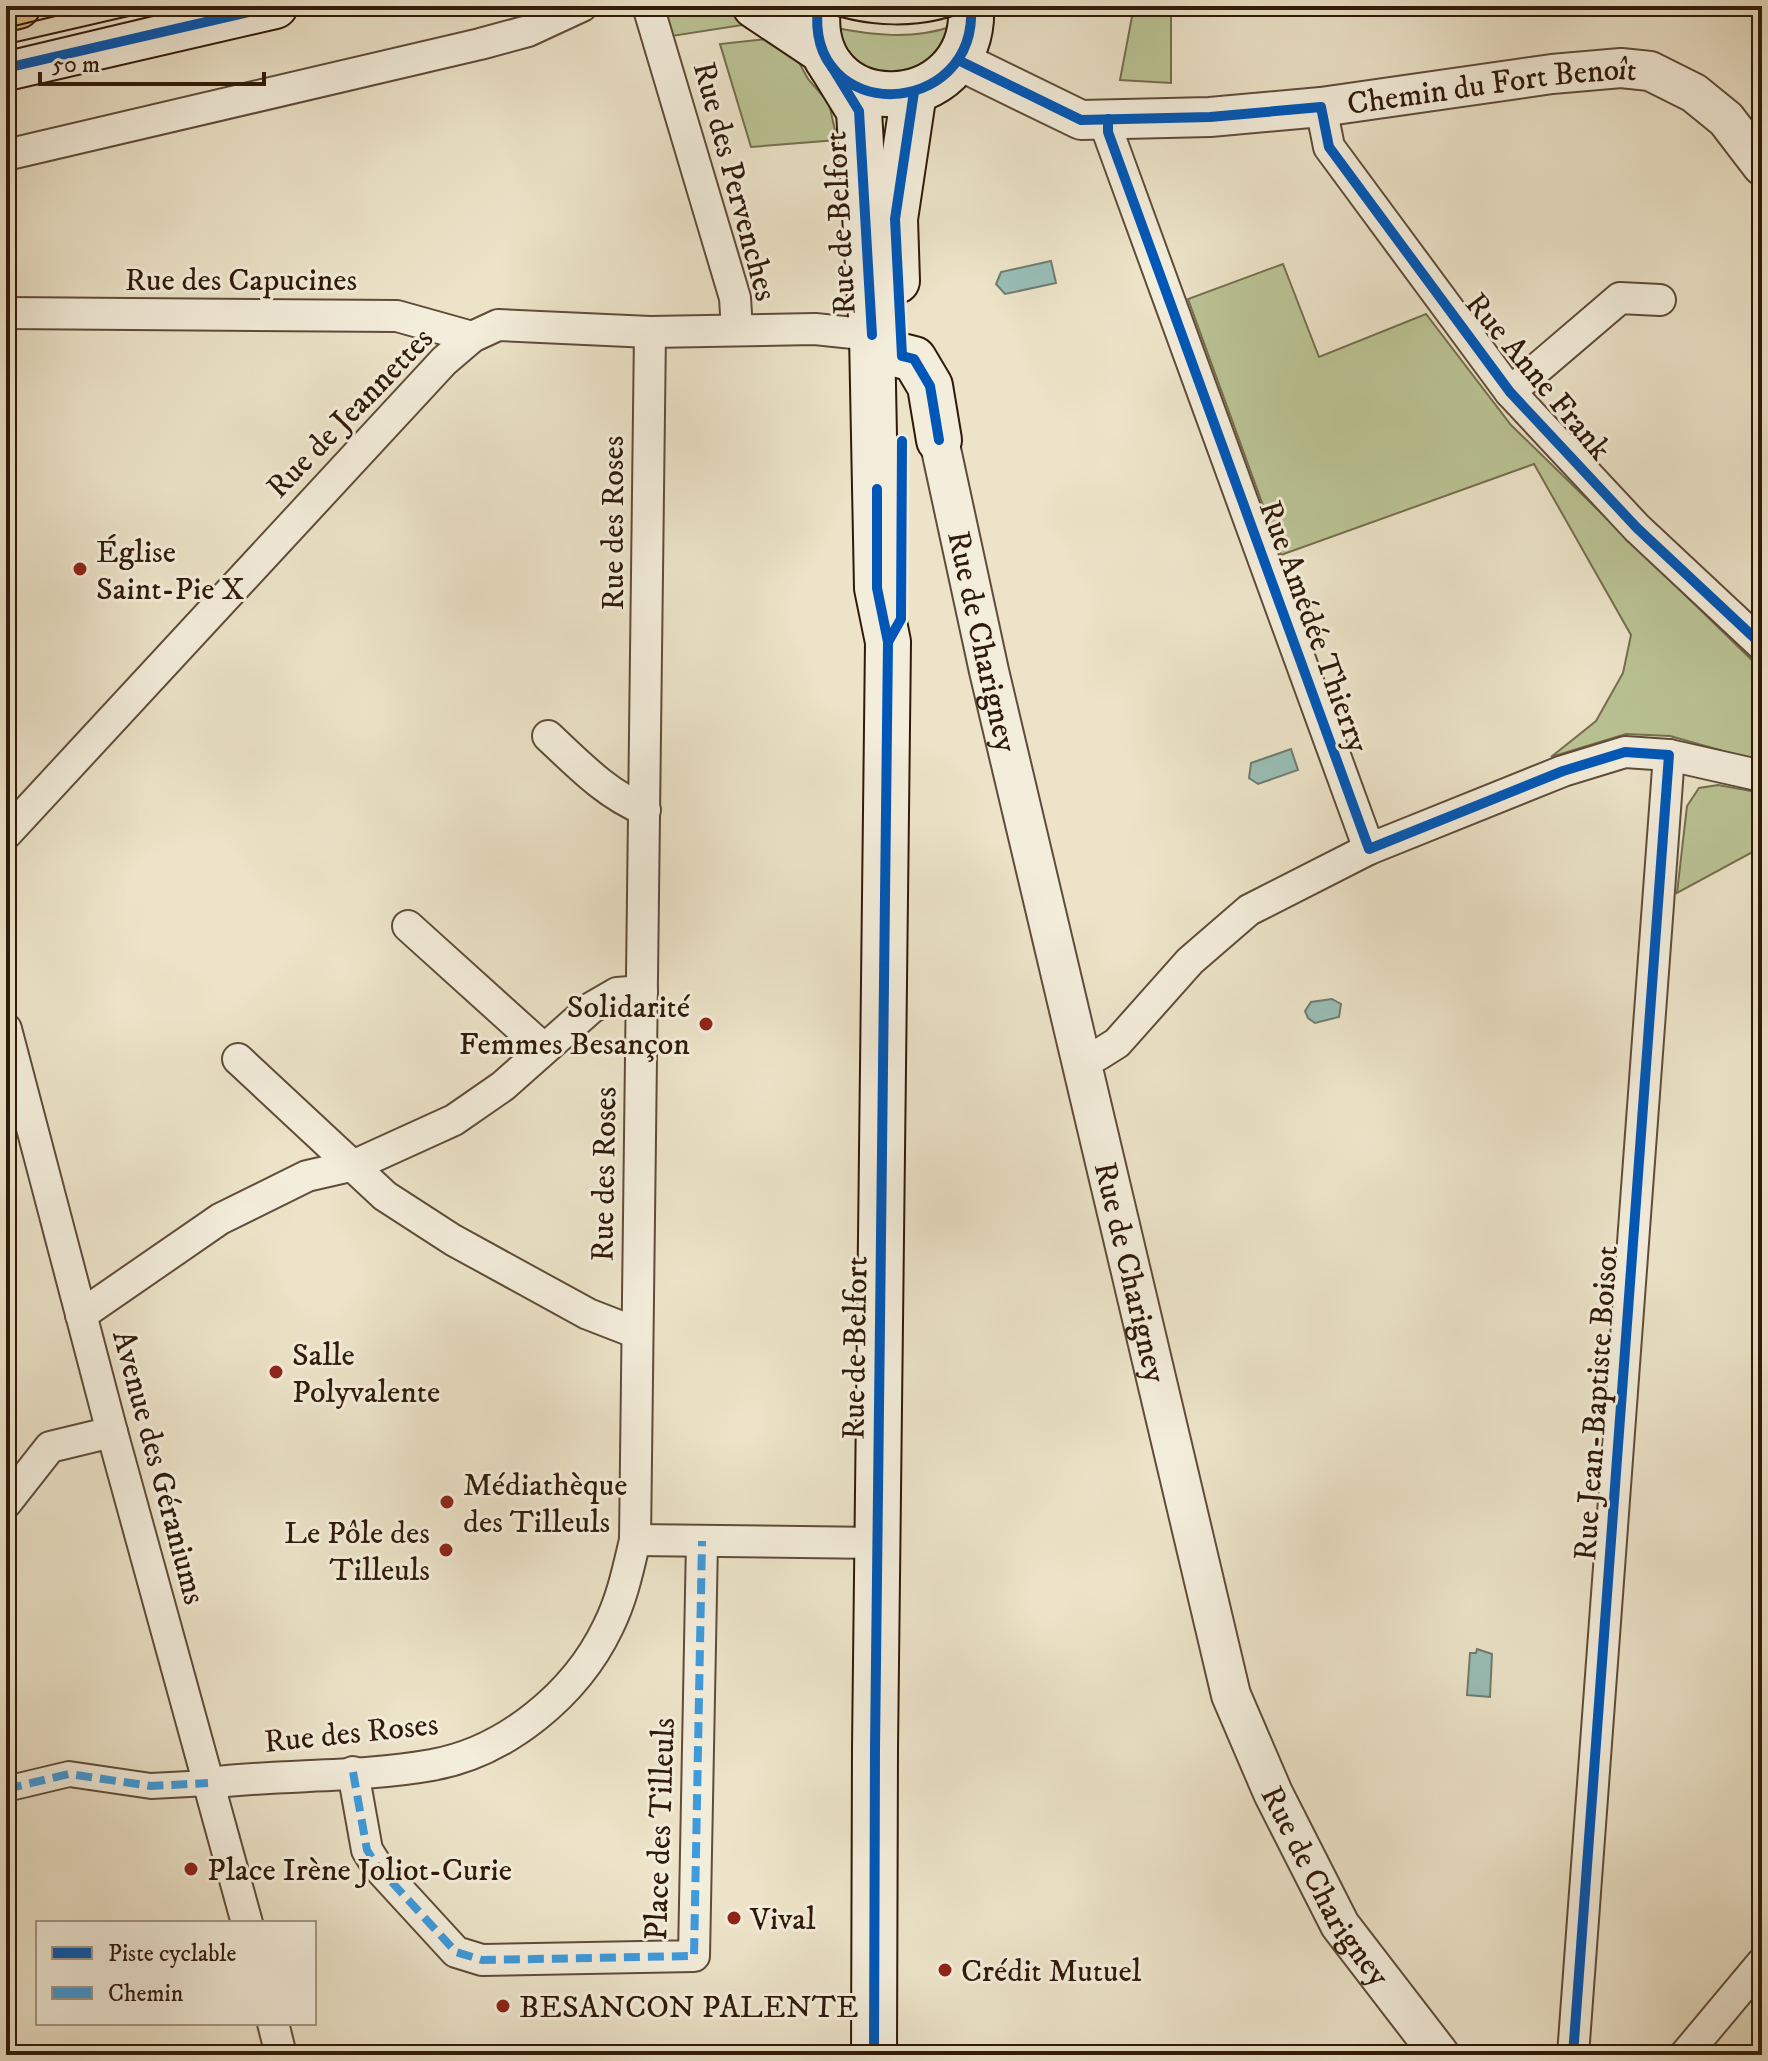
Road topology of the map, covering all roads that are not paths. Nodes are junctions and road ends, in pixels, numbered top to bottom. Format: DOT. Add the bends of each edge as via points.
graph roads {
  1 [pos="18,6"];
  2 [pos="275,6"];
  3 [pos="582,6"];
  4 [pos="648,6"];
  5 [pos="755,6"];
  6 [pos="818,6"];
  7 [pos="971,6"];
  8 [pos="6,9"];
  9 [pos="827,59"];
  10 [pos="958,60"];
  11 [pos="6,68"];
  12 [pos="914,92"];
  13 [pos="1321,107"];
  14 [pos="1108,119"];
  15 [pos="6,155"];
  16 [pos="1762,166"];
  17 [pos="1660,300"];
  18 [pos="6,313"];
  19 [pos="737,330"];
  20 [pos="650,332"];
  21 [pos="472,337"];
  22 [pos="887,346"];
  23 [pos="1510,392"];
  24 [pos="920,441"];
  25 [pos="888,642"];
  26 [pos="1762,645"];
  27 [pos="548,736"];
  28 [pos="1669,755"];
  29 [pos="1762,776"];
  30 [pos="645,810"];
  31 [pos="6,834"];
  32 [pos="1369,849"];
  33 [pos="408,926"];
  34 [pos="642,991"];
  35 [pos="6,1029"];
  36 [pos="543,1048"];
  37 [pos="238,1059"];
  38 [pos="1081,1060"];
  39 [pos="355,1165"];
  40 [pos="81,1315"];
  41 [pos="637,1333"];
  42 [pos="112,1432"];
  43 [pos="6,1503"];
  44 [pos="635,1540"];
  45 [pos="702,1541"];
  46 [pos="878,1543"];
  47 [pos="353,1772"];
  48 [pos="208,1783"];
  49 [pos="6,1789"];
  50 [pos="246,1921"];
  51 [pos="1762,1963"];
  52 [pos="274,2025"];
  53 [pos="281,2055"];
  54 [pos="874,2055"];
  55 [pos="1440,2055"];
  56 [pos="1573,2055"];
  57 [pos="1685,2055"];
  1 -- 8 [label="main road"];
  2 -- 11 [label="main road"];
  3 -- 15 [label="street" via="528,31 480,44"];
  4 -- 19 [label="street, Rue des Pervenches" via="735,298"];
  5 -- 9 [label="main road"];
  6 -- 9 [label="main road" via="815,29"];
  7 -- 10 [label="main road"];
  9 -- 12 [label="main road" via="849,83 869,93"];
  9 -- 22 [label="main road, Rue de Belfort" via="859,111"];
  10 -- 12 [label="main road" via="932,84"];
  10 -- 14 [label="street, Chemin du Fort Benoît" via="1068,116"];
  12 -- 22 [label="main road, Rue de Belfort" via="895,219"];
  13 -- 14 [label="street, Chemin du Fort Benoît"];
  13 -- 16 [label="street, Chemin du Fort Benoît" via="1552,74 1650,71 1694,93 1726,119"];
  13 -- 23 [label="street, Rue Anne Frank" via="1329,147"];
  14 -- 32 [label="street, Rue Amédée Thierry" via="1108,132"];
  17 -- 23 [label="street, Rue Anne Frank" via="1620,298"];
  18 -- 21 [label="street, Rue des Capucines" via="397,316"];
  19 -- 20 [label="street, Rue de Jeannettes"];
  19 -- 22 [label="street, Rue de Jeannettes" via="815,329"];
  20 -- 21 [label="street, Rue de Jeannettes" via="498,325"];
  20 -- 30 [label="street, Rue des Roses"];
  21 -- 31 [label="street, Rue de Jeannettes" via="433,372"];
  22 -- 24 [label="main road" via="888,340 889,425"];
  22 -- 25 [label="main road, Rue de Belfort" via="877,588"];
  23 -- 26 [label="street, Rue Anne Frank" via="1637,528"];
  24 -- 25 [label="main road, Rue de Belfort" via="901,619"];
  24 -- 38 [label="street, Rue de Charigney" via="989,671"];
  25 -- 46 [label="main road, Rue de Belfort"];
  27 -- 30 [label="street" via="606,789"];
  28 -- 29 [label="street"];
  28 -- 32 [label="street" via="1625,752 1563,771"];
  28 -- 56 [label="street, Rue Jean-Baptiste Boisot"];
  30 -- 34 [label="street, Rue des Roses"];
  32 -- 38 [label="street" via="1249,910 1190,961 1117,1043"];
  33 -- 36 [label="street"];
  34 -- 36 [label="street" via="617,993"];
  34 -- 41 [label="street, Rue des Roses"];
  35 -- 40 [label="street, Avenue des Géraniums"];
  36 -- 39 [label="street" via="503,1086 454,1120"];
  37 -- 39 [label="street"];
  38 -- 55 [label="street, Rue de Charigney" via="1231,1695 1273,1793 1340,1925"];
  39 -- 40 [label="street" via="307,1176 220,1219"];
  39 -- 41 [label="street" via="385,1196 453,1240 588,1314"];
  40 -- 42 [label="street, Avenue des Géraniums"];
  41 -- 44 [label="street, Rue des Roses"];
  42 -- 43 [label="street" via="50,1447"];
  42 -- 48 [label="street, Avenue des Géraniums"];
  44 -- 45 [label="street"];
  44 -- 47 [label="street, Rue des Roses" via="607,1629 571,1682 545,1708 475,1752 433,1765"];
  45 -- 46 [label="street"];
  45 -- 47 [label="street, Place des Tilleuls" via="694,1956 466,1957 367,1850"];
  46 -- 54 [label="main road, Rue de Belfort"];
  47 -- 48 [label="street, Rue des Roses"];
  48 -- 49 [label="street, Rue des Roses" via="151,1786 69,1774"];
  48 -- 50 [label="street, Avenue des Géraniums"];
  51 -- 57 [label="street"];
  52 -- 53 [label="street"];
}
